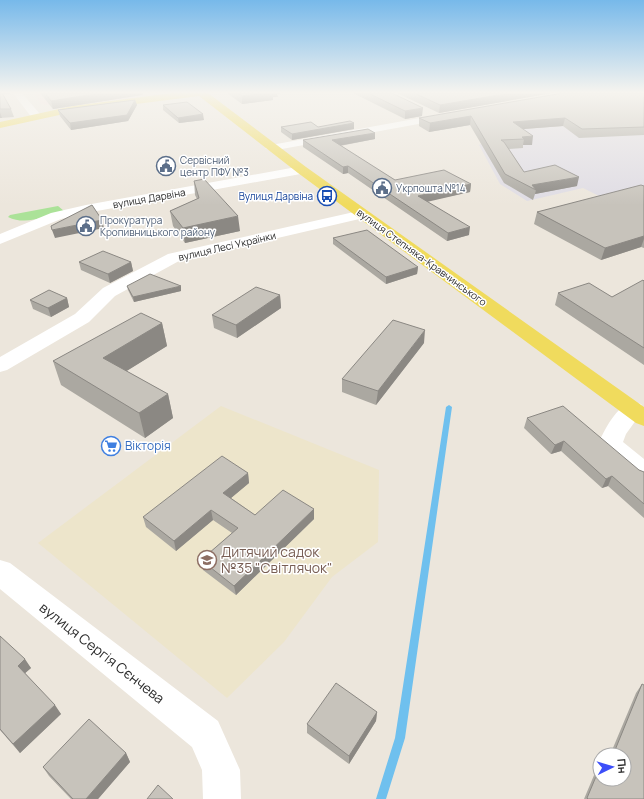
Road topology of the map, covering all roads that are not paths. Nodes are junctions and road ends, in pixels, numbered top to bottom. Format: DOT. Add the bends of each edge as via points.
graph roads {
  1 [pos="248,130"];
  2 [pos="369,130"];
  3 [pos="271,148"];
  4 [pos="302,170"];
  5 [pos="363,214"];
  6 [pos="0,239"];
  7 [pos="0,366"];
  8 [pos="638,414"];
  9 [pos="644,473"];
  10 [pos="3,578"];
  11 [pos="222,799"];
  1 -- 3 [label="main road, вулиця Степняка-Кравчинського"];
  2 -- 3 [label="street"];
  3 -- 4 [label="main road, вулиця Степняка-Кравчинського"];
  4 -- 5 [label="main road, вулиця Степняка-Кравчинського"];
  4 -- 6 [label="street, вулиця Дарвіна" via="86,209 56,216"];
  5 -- 7 [label="street, вулиця Лесі Українки" via="174,257 109,292 82,318"];
  5 -- 8 [label="main road, вулиця Степняка-Кравчинського"];
  8 -- 9 [label="street" via="615,432 610,444"];
  10 -- 11 [label="street, вулиця Сергія Сєнчева" via="205,734 221,770"];
}
